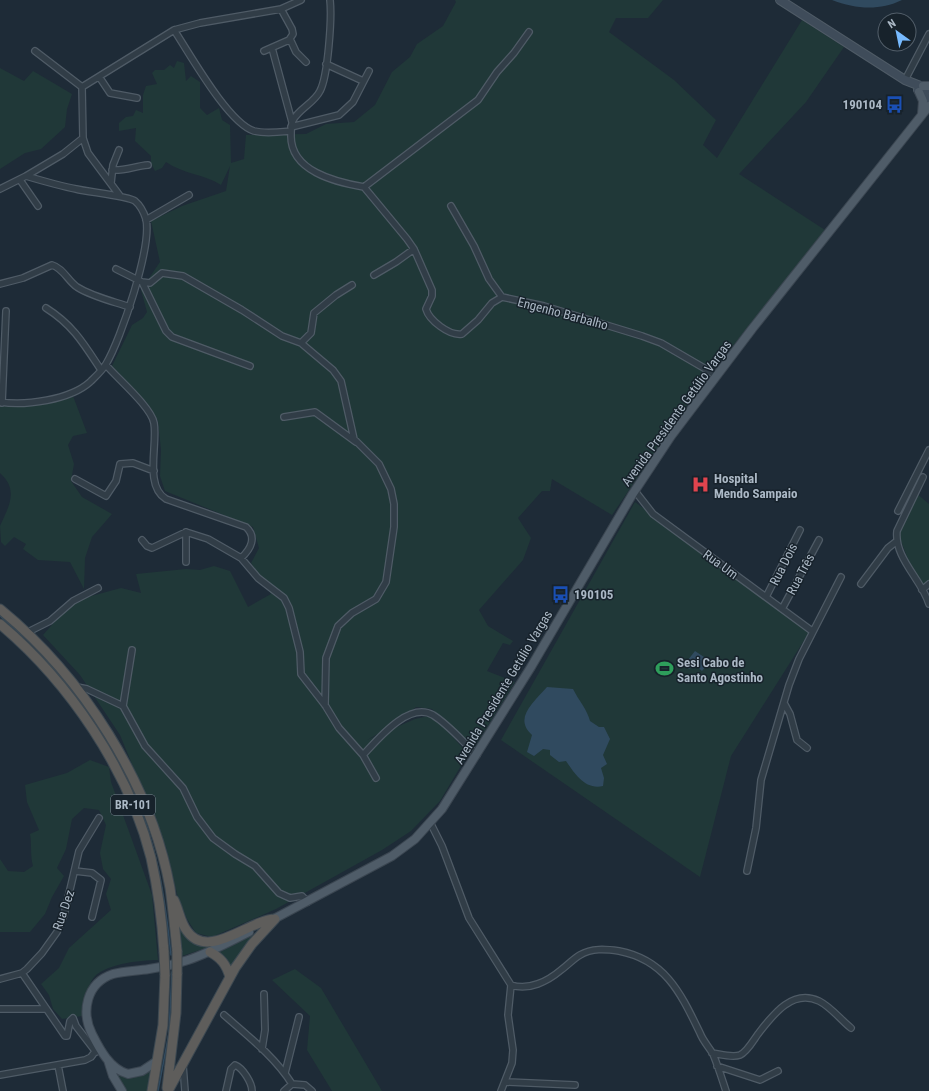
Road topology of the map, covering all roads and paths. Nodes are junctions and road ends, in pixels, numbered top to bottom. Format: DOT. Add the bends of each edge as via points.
graph roads {
  1 [pos="301,0"];
  2 [pos="330,0"];
  3 [pos="780,0"];
  4 [pos="281,9"];
  5 [pos="174,30"];
  6 [pos="529,32"];
  7 [pos="929,34"];
  8 [pos="290,39"];
  9 [pos="272,48"];
  10 [pos="34,51"];
  11 [pos="264,51"];
  12 [pos="306,62"];
  13 [pos="326,64"];
  14 [pos="369,71"];
  15 [pos="100,78"];
  16 [pos="364,82"];
  17 [pos="908,82"];
  18 [pos="82,87"];
  19 [pos="925,88"];
  20 [pos="137,98"];
  21 [pos="929,99"];
  22 [pos="929,106"];
  23 [pos="922,114"];
  24 [pos="291,127"];
  25 [pos="83,138"];
  26 [pos="119,150"];
  27 [pos="148,165"];
  28 [pos="112,170"];
  29 [pos="26,176"];
  30 [pos="20,180"];
  31 [pos="111,183"];
  32 [pos="364,187"];
  33 [pos="0,189"];
  34 [pos="189,195"];
  35 [pos="120,196"];
  36 [pos="38,206"];
  37 [pos="451,206"];
  38 [pos="146,220"];
  39 [pos="414,249"];
  40 [pos="116,269"];
  41 [pos="374,275"];
  42 [pos="140,280"];
  43 [pos="0,284"];
  44 [pos="352,285"];
  45 [pos="502,297"];
  46 [pos="130,307"];
  47 [pos="46,308"];
  48 [pos="6,311"];
  49 [pos="302,343"];
  50 [pos="106,365"];
  51 [pos="250,366"];
  52 [pos="101,370"];
  53 [pos="716,375"];
  54 [pos="1,402"];
  55 [pos="284,417"];
  56 [pos="356,442"];
  57 [pos="929,450"];
  58 [pos="154,471"];
  59 [pos="918,473"];
  60 [pos="924,477"];
  61 [pos="75,479"];
  62 [pos="929,481"];
  63 [pos="635,491"];
  64 [pos="898,511"];
  65 [pos="800,530"];
  66 [pos="186,532"];
  67 [pos="142,540"];
  68 [pos="819,540"];
  69 [pos="897,541"];
  70 [pos="241,558"];
  71 [pos="186,562"];
  72 [pos="841,578"];
  73 [pos="861,584"];
  74 [pos="929,584"];
  75 [pos="98,588"];
  76 [pos="922,590"];
  77 [pos="766,597"];
  78 [pos="929,604"];
  79 [pos="0,609"];
  80 [pos="782,609"];
  81 [pos="0,624"];
  82 [pos="28,632"];
  83 [pos="812,632"];
  84 [pos="132,650"];
  85 [pos="77,687"];
  86 [pos="784,703"];
  87 [pos="326,705"];
  88 [pos="123,706"];
  89 [pos="807,748"];
  90 [pos="363,755"];
  91 [pos="477,755"];
  92 [pos="376,778"];
  93 [pos="99,818"];
  94 [pos="430,822"];
  95 [pos="75,871"];
  96 [pos="747,871"];
  97 [pos="170,890"];
  98 [pos="308,902"];
  99 [pos="92,917"];
  100 [pos="275,919"];
  101 [pos="210,952"];
  102 [pos="22,973"];
  103 [pos="230,976"];
  104 [pos="0,979"];
  105 [pos="511,985"];
  106 [pos="264,994"];
  107 [pos="2,1009"];
  108 [pos="45,1009"];
  109 [pos="224,1015"];
  110 [pos="299,1017"];
  111 [pos="851,1028"];
  112 [pos="262,1049"];
  113 [pos="97,1050"];
  114 [pos="712,1053"];
  115 [pos="108,1060"];
  116 [pos="157,1061"];
  117 [pos="182,1064"];
  118 [pos="58,1065"];
  119 [pos="717,1066"];
  120 [pos="778,1071"];
  121 [pos="285,1073"];
  122 [pos="0,1075"];
  123 [pos="506,1082"];
  124 [pos="292,1084"];
  125 [pos="575,1085"];
  126 [pos="63,1091"];
  127 [pos="122,1091"];
  128 [pos="152,1091"];
  129 [pos="167,1091"];
  130 [pos="184,1091"];
  131 [pos="226,1091"];
  132 [pos="252,1091"];
  133 [pos="284,1091"];
  134 [pos="312,1091"];
  135 [pos="501,1091"];
  136 [pos="726,1091"];
  1 -- 4 [label="street"];
  2 -- 13 [label="street"];
  3 -- 17 [label="main road"];
  4 -- 5 [label="street"];
  4 -- 8 [label="street" via="292,30"];
  5 -- 15 [label="street"];
  5 -- 24 [label="street" via="219,98 238,121 254,131"];
  6 -- 32 [label="street" via="478,100"];
  7 -- 17 [label="street"];
  8 -- 9 [label="street"];
  8 -- 12 [label="street" via="296,52"];
  9 -- 11 [label="street"];
  9 -- 24 [label="street"];
  10 -- 18 [label="street"];
  13 -- 16 [label="street"];
  13 -- 24 [label="street" via="320,92 300,109"];
  14 -- 16 [label="street"];
  15 -- 18 [label="street"];
  15 -- 20 [label="street" via="110,93"];
  16 -- 24 [label="street" via="353,102 339,115"];
  17 -- 19 [label="main road"];
  18 -- 25 [label="street"];
  19 -- 21 [label="main road"];
  19 -- 23 [label="main road"];
  22 -- 23 [label="main road, Avenida Presidente Getúlio Vargas"];
  23 -- 53 [label="main road, Avenida Presidente Getúlio Vargas"];
  24 -- 32 [label="street" via="291,143 301,163 310,170 350,185"];
  25 -- 29 [label="street" via="63,154"];
  25 -- 31 [label="street" via="93,162"];
  26 -- 28 [label="street"];
  27 -- 28 [label="street"];
  28 -- 31 [label="street"];
  29 -- 30 [label="street"];
  29 -- 35 [label="street" via="74,189"];
  30 -- 33 [label="street"];
  30 -- 36 [label="street"];
  31 -- 35 [label="street"];
  32 -- 39 [label="street, Engenho Barbalho"];
  34 -- 38 [label="street"];
  35 -- 38 [label="street" via="134,200 142,209"];
  37 -- 45 [label="street" via="489,279"];
  38 -- 42 [label="street"];
  39 -- 41 [label="street"];
  39 -- 45 [label="street, Engenho Barbalho" via="432,290 426,309 429,317 453,334 462,334 466,331 492,303"];
  40 -- 42 [label="street"];
  42 -- 46 [label="street"];
  42 -- 49 [label="street" via="150,283 162,273 183,276 282,336"];
  42 -- 51 [label="street" via="166,331 172,337"];
  43 -- 46 [label="street" via="23,278 52,265 58,267 69,281 83,290"];
  44 -- 49 [label="street" via="314,313 311,333"];
  45 -- 53 [label="street, Engenho Barbalho" via="544,306 642,336"];
  46 -- 50 [label="street"];
  47 -- 52 [label="street" via="57,314 77,333"];
  48 -- 54 [label="street"];
  49 -- 56 [label="street" via="340,377"];
  50 -- 52 [label="street"];
  50 -- 58 [label="street" via="146,408 153,420"];
  52 -- 54 [label="street" via="78,391 66,395 30,402"];
  53 -- 63 [label="main road, Avenida Presidente Getúlio Vargas"];
  55 -- 56 [label="street" via="315,412"];
  56 -- 87 [label="street" via="379,464 391,489 394,504 393,542 386,582 379,597 344,618 328,649 325,675"];
  57 -- 59 [label="street"];
  58 -- 61 [label="street" via="133,463 120,464 116,481 106,496"];
  58 -- 70 [label="street" via="155,483 164,497 248,528 253,539"];
  59 -- 60 [label="street"];
  59 -- 64 [label="street"];
  60 -- 62 [label="street"];
  60 -- 69 [label="street" via="897,531"];
  63 -- 77 [label="street, Rua Um" via="653,514"];
  63 -- 91 [label="main road, Avenida Presidente Getúlio Vargas" via="532,667"];
  65 -- 77 [label="street, Rua Dois"];
  66 -- 67 [label="street" via="152,548"];
  66 -- 70 [label="street" via="208,539"];
  66 -- 71 [label="street"];
  68 -- 80 [label="street, Rua Três"];
  69 -- 73 [label="street" via="885,550"];
  69 -- 76 [label="street"];
  70 -- 87 [label="street" via="258,578 281,595 288,605 300,652 300,674"];
  72 -- 83 [label="street"];
  74 -- 76 [label="street"];
  75 -- 82 [label="street" via="73,601 50,621"];
  76 -- 78 [label="street"];
  77 -- 80 [label="street, Rua Um"];
  79 -- 82 [label="highway, BR-101"];
  80 -- 83 [label="street, Rua Um"];
  81 -- 116 [label="highway, BR-101, bridge" via="39,660 83,715 118,774 135,810 158,892 164,952 163,1025"];
  82 -- 85 [label="highway, BR-101"];
  83 -- 86 [label="street"];
  84 -- 88 [label="street"];
  85 -- 88 [label="street"];
  85 -- 97 [label="highway, BR-101" via="103,725 139,792 158,845"];
  86 -- 89 [label="street" via="790,714 797,740"];
  86 -- 96 [label="street" via="761,780 756,828"];
  87 -- 90 [label="street" via="339,728"];
  88 -- 98 [label="street" via="145,746 183,788 200,821 213,838 255,866 279,893 290,898 302,896"];
  90 -- 91 [label="street" via="393,726 410,714 419,712 433,716"];
  90 -- 92 [label="street"];
  91 -- 94 [label="main road, Avenida Presidente Getúlio Vargas" via="442,809"];
  93 -- 95 [label="street, Rua Dez" via="79,851"];
  94 -- 98 [label="main road, Avenida Presidente Getúlio Vargas" via="415,839 392,856"];
  94 -- 105 [label="street" via="442,846 469,918"];
  95 -- 99 [label="street" via="92,873 101,880"];
  95 -- 102 [label="street, Rua Dez" via="64,915 56,932 42,953"];
  97 -- 100 [label="highway" via="184,928 191,936 204,942 217,942 260,921"];
  97 -- 129 [label="highway, BR-101, bridge" via="177,974 176,1013"];
  98 -- 100 [label="main road, Avenida Presidente Getúlio Vargas"];
  100 -- 101 [label="main road, Avenida Presidente Getúlio Vargas"];
  100 -- 103 [label="highway" via="252,944"];
  101 -- 103 [label="highway" via="219,957"];
  101 -- 113 [label="main road, Avenida Presidente Getúlio Vargas" via="158,967 113,974 100,982 91,990 86,1009 87,1023"];
  102 -- 104 [label="street, Rua Dez"];
  102 -- 108 [label="street"];
  103 -- 117 [label="highway"];
  105 -- 114 [label="street" via="523,987 540,983 562,970 576,957 594,950 631,954 652,964 671,980"];
  105 -- 123 [label="street" via="508,1015 513,1050"];
  106 -- 112 [label="street" via="265,1030"];
  107 -- 108 [label="street"];
  108 -- 113 [label="street" via="67,1036 73,1018 76,1026"];
  109 -- 112 [label="street"];
  110 -- 121 [label="street"];
  111 -- 114 [label="street" via="819,1001 793,999 776,1012 742,1054 735,1056"];
  112 -- 121 [label="street"];
  113 -- 115 [label="main road, Avenida Presidente Getúlio Vargas"];
  113 -- 118 [label="street" via="85,1060"];
  114 -- 119 [label="street"];
  115 -- 116 [label="main road" via="128,1074 142,1072"];
  115 -- 127 [label="main road" via="113,1076"];
  116 -- 128 [label="highway, BR-101"];
  117 -- 129 [label="highway"];
  117 -- 130 [label="street"];
  118 -- 122 [label="street"];
  118 -- 126 [label="street"];
  119 -- 120 [label="street" via="760,1080"];
  119 -- 136 [label="street"];
  121 -- 124 [label="street"];
  123 -- 125 [label="street"];
  123 -- 135 [label="street"];
  124 -- 133 [label="street"];
  124 -- 134 [label="street" via="305,1085"];
  131 -- 132 [label="street" via="234,1065 239,1067"];
}
